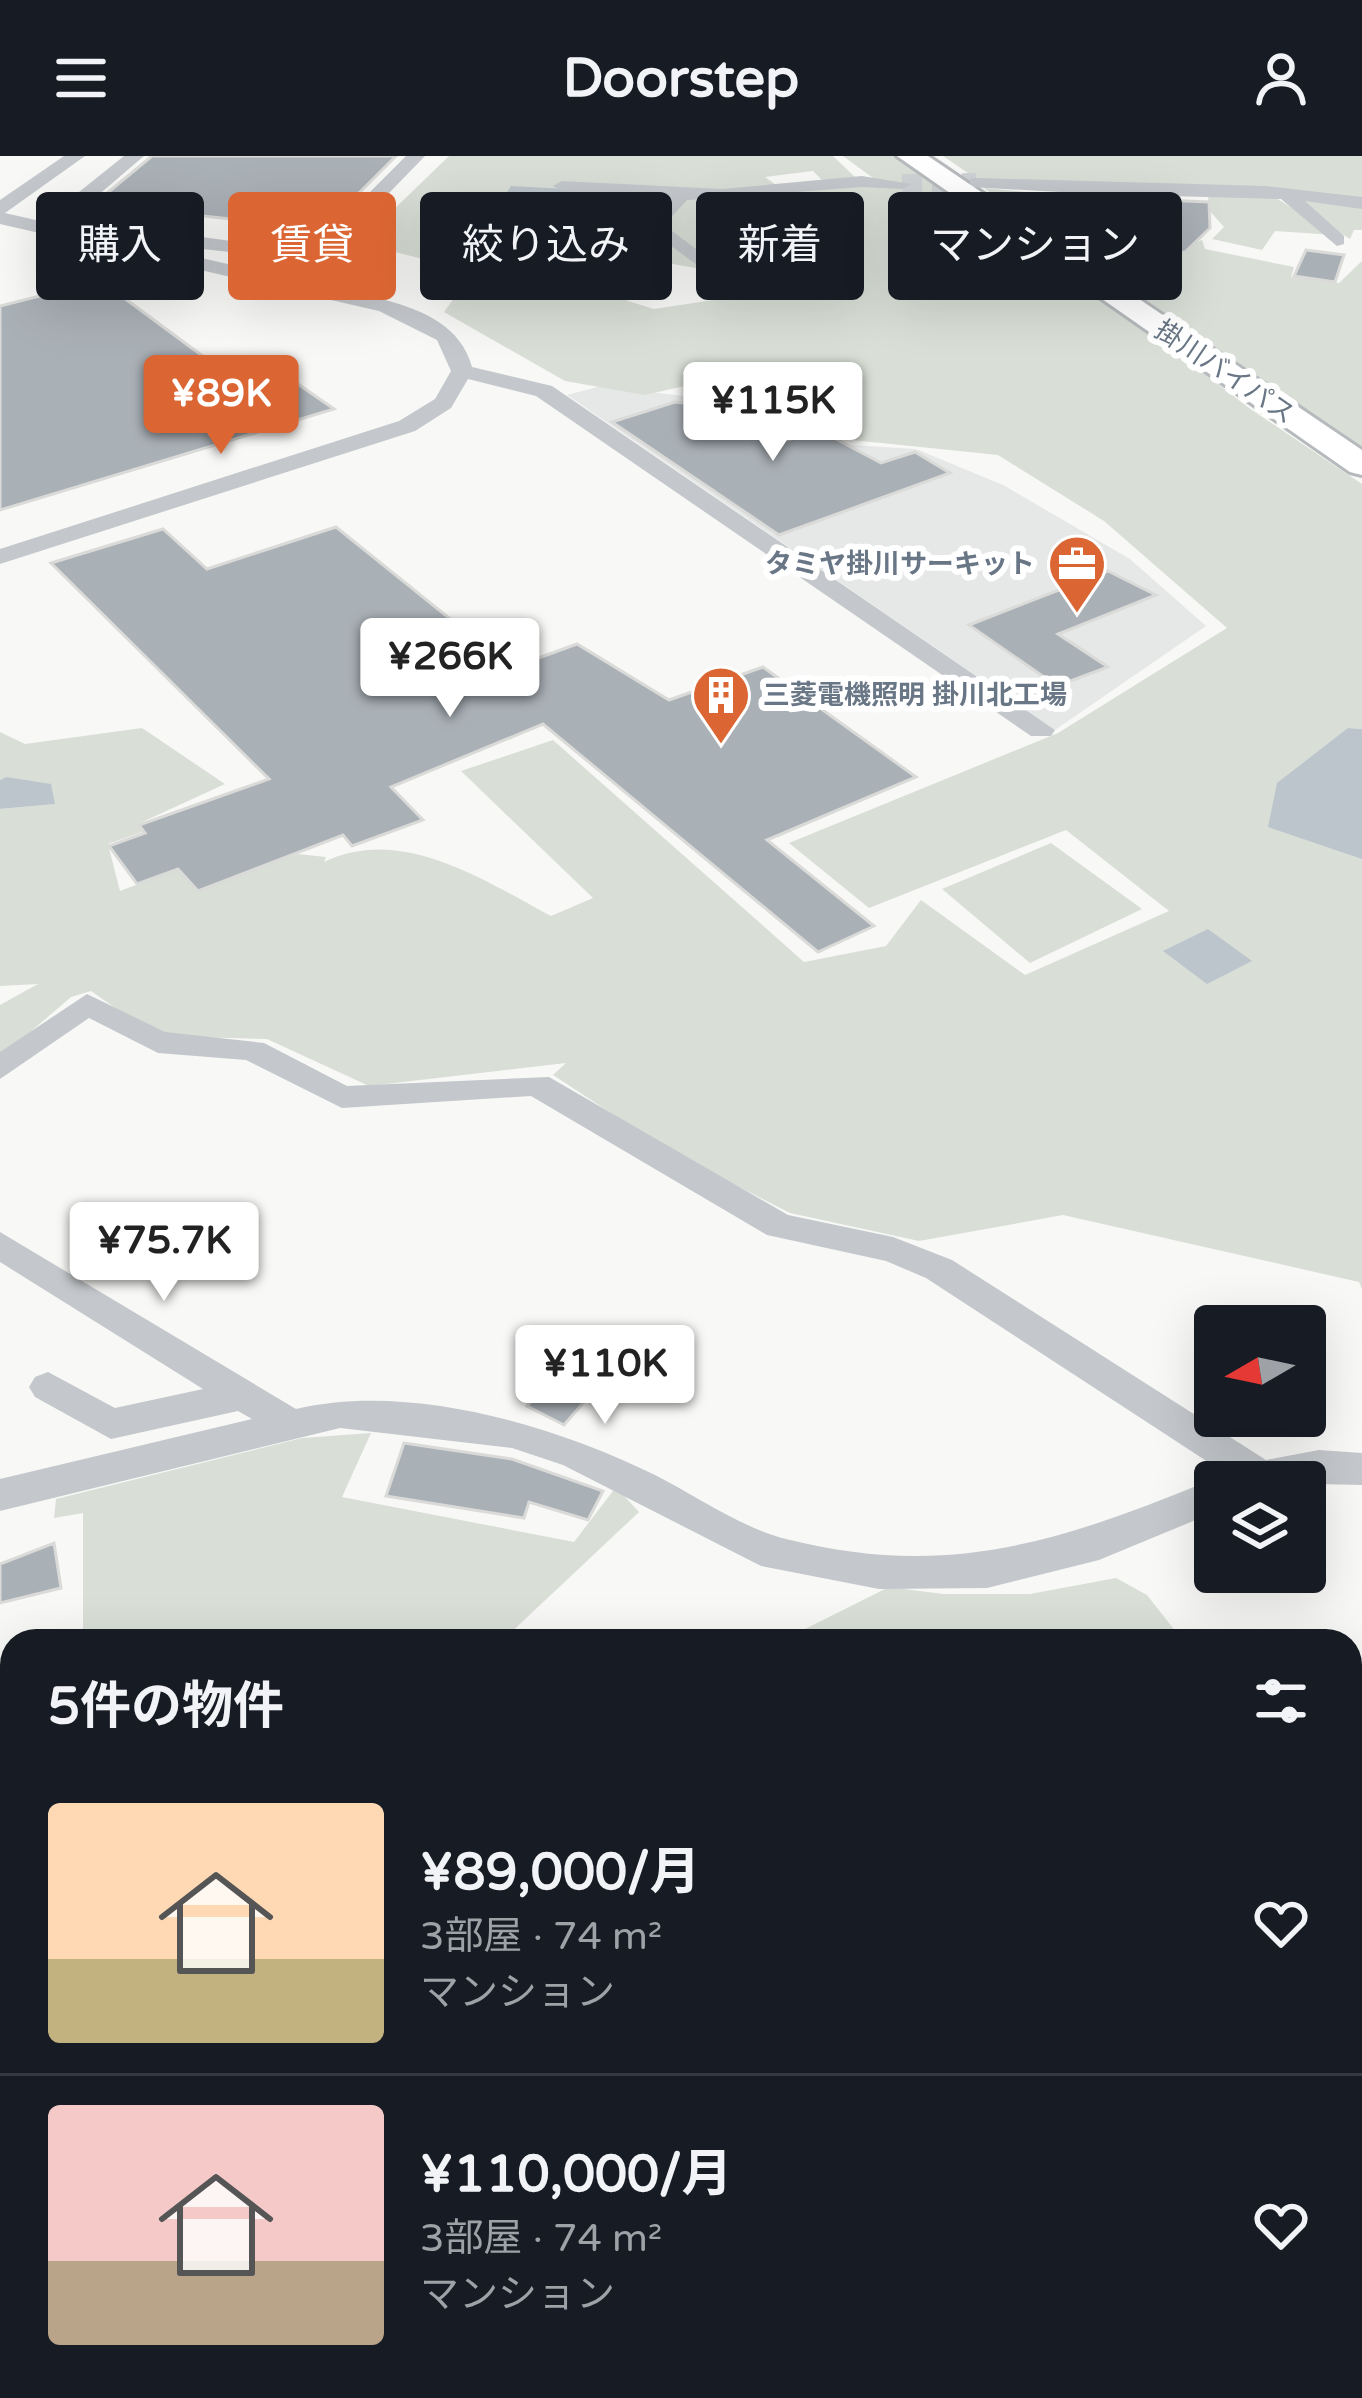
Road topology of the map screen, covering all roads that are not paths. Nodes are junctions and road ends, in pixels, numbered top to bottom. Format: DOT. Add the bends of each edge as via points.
graph roads {
  1 [pos="76,156"];
  2 [pos="136,156"];
  3 [pos="416,156"];
  4 [pos="906,170"];
  5 [pos="976,184"];
  6 [pos="562,185"];
  7 [pos="1119,188"];
  8 [pos="91,192"];
  9 [pos="1121,192"];
  10 [pos="681,195"];
  11 [pos="1288,195"];
  12 [pos="1362,203"];
  13 [pos="0,209"];
  14 [pos="0,218"];
  15 [pos="36,226"];
  16 [pos="1337,240"];
  17 [pos="204,244"];
  18 [pos="696,258"];
  19 [pos="204,266"];
  20 [pos="462,371"];
  21 [pos="1362,466"];
  22 [pos="0,557"];
  23 [pos="1041,730"];
  24 [pos="0,1068"];
  25 [pos="0,1245"];
  26 [pos="48,1387"];
  27 [pos="243,1395"];
  28 [pos="290,1424"];
  29 [pos="1228,1461"];
  30 [pos="1326,1466"];
  31 [pos="1362,1469"];
  32 [pos="0,1495"];
  33 [pos="1194,1505"];
  1 -- 13 [label="street"];
  2 -- 8 [label="street"];
  3 -- 17 [label="street" via="315,258"];
  4 -- 10 [label="street" via="751,194"];
  4 -- 21 [label="highway, 掛川バイパス"];
  5 -- 7 [label="street"];
  6 -- 10 [label="street"];
  7 -- 9 [label="street"];
  7 -- 11 [label="street"];
  10 -- 18 [label="street" via="653,226"];
  11 -- 12 [label="street"];
  11 -- 16 [label="street"];
  14 -- 15 [label="street"];
  19 -- 20 [label="street" via="419,318 447,336"];
  20 -- 22 [label="street" via="443,403 407,426"];
  20 -- 23 [label="street" via="544,391"];
  24 -- 29 [label="street" via="87,1004 158,1042 253,1050 342,1097 537,1085 779,1226 893,1250 939,1269"];
  25 -- 27 [label="street"];
  26 -- 27 [label="street" via="111,1424"];
  27 -- 28 [label="street"];
  28 -- 32 [label="street"];
  28 -- 33 [label="street" via="356,1414 512,1433 577,1454 775,1554 879,1572 987,1571 1099,1543"];
  30 -- 31 [label="street"];
}
